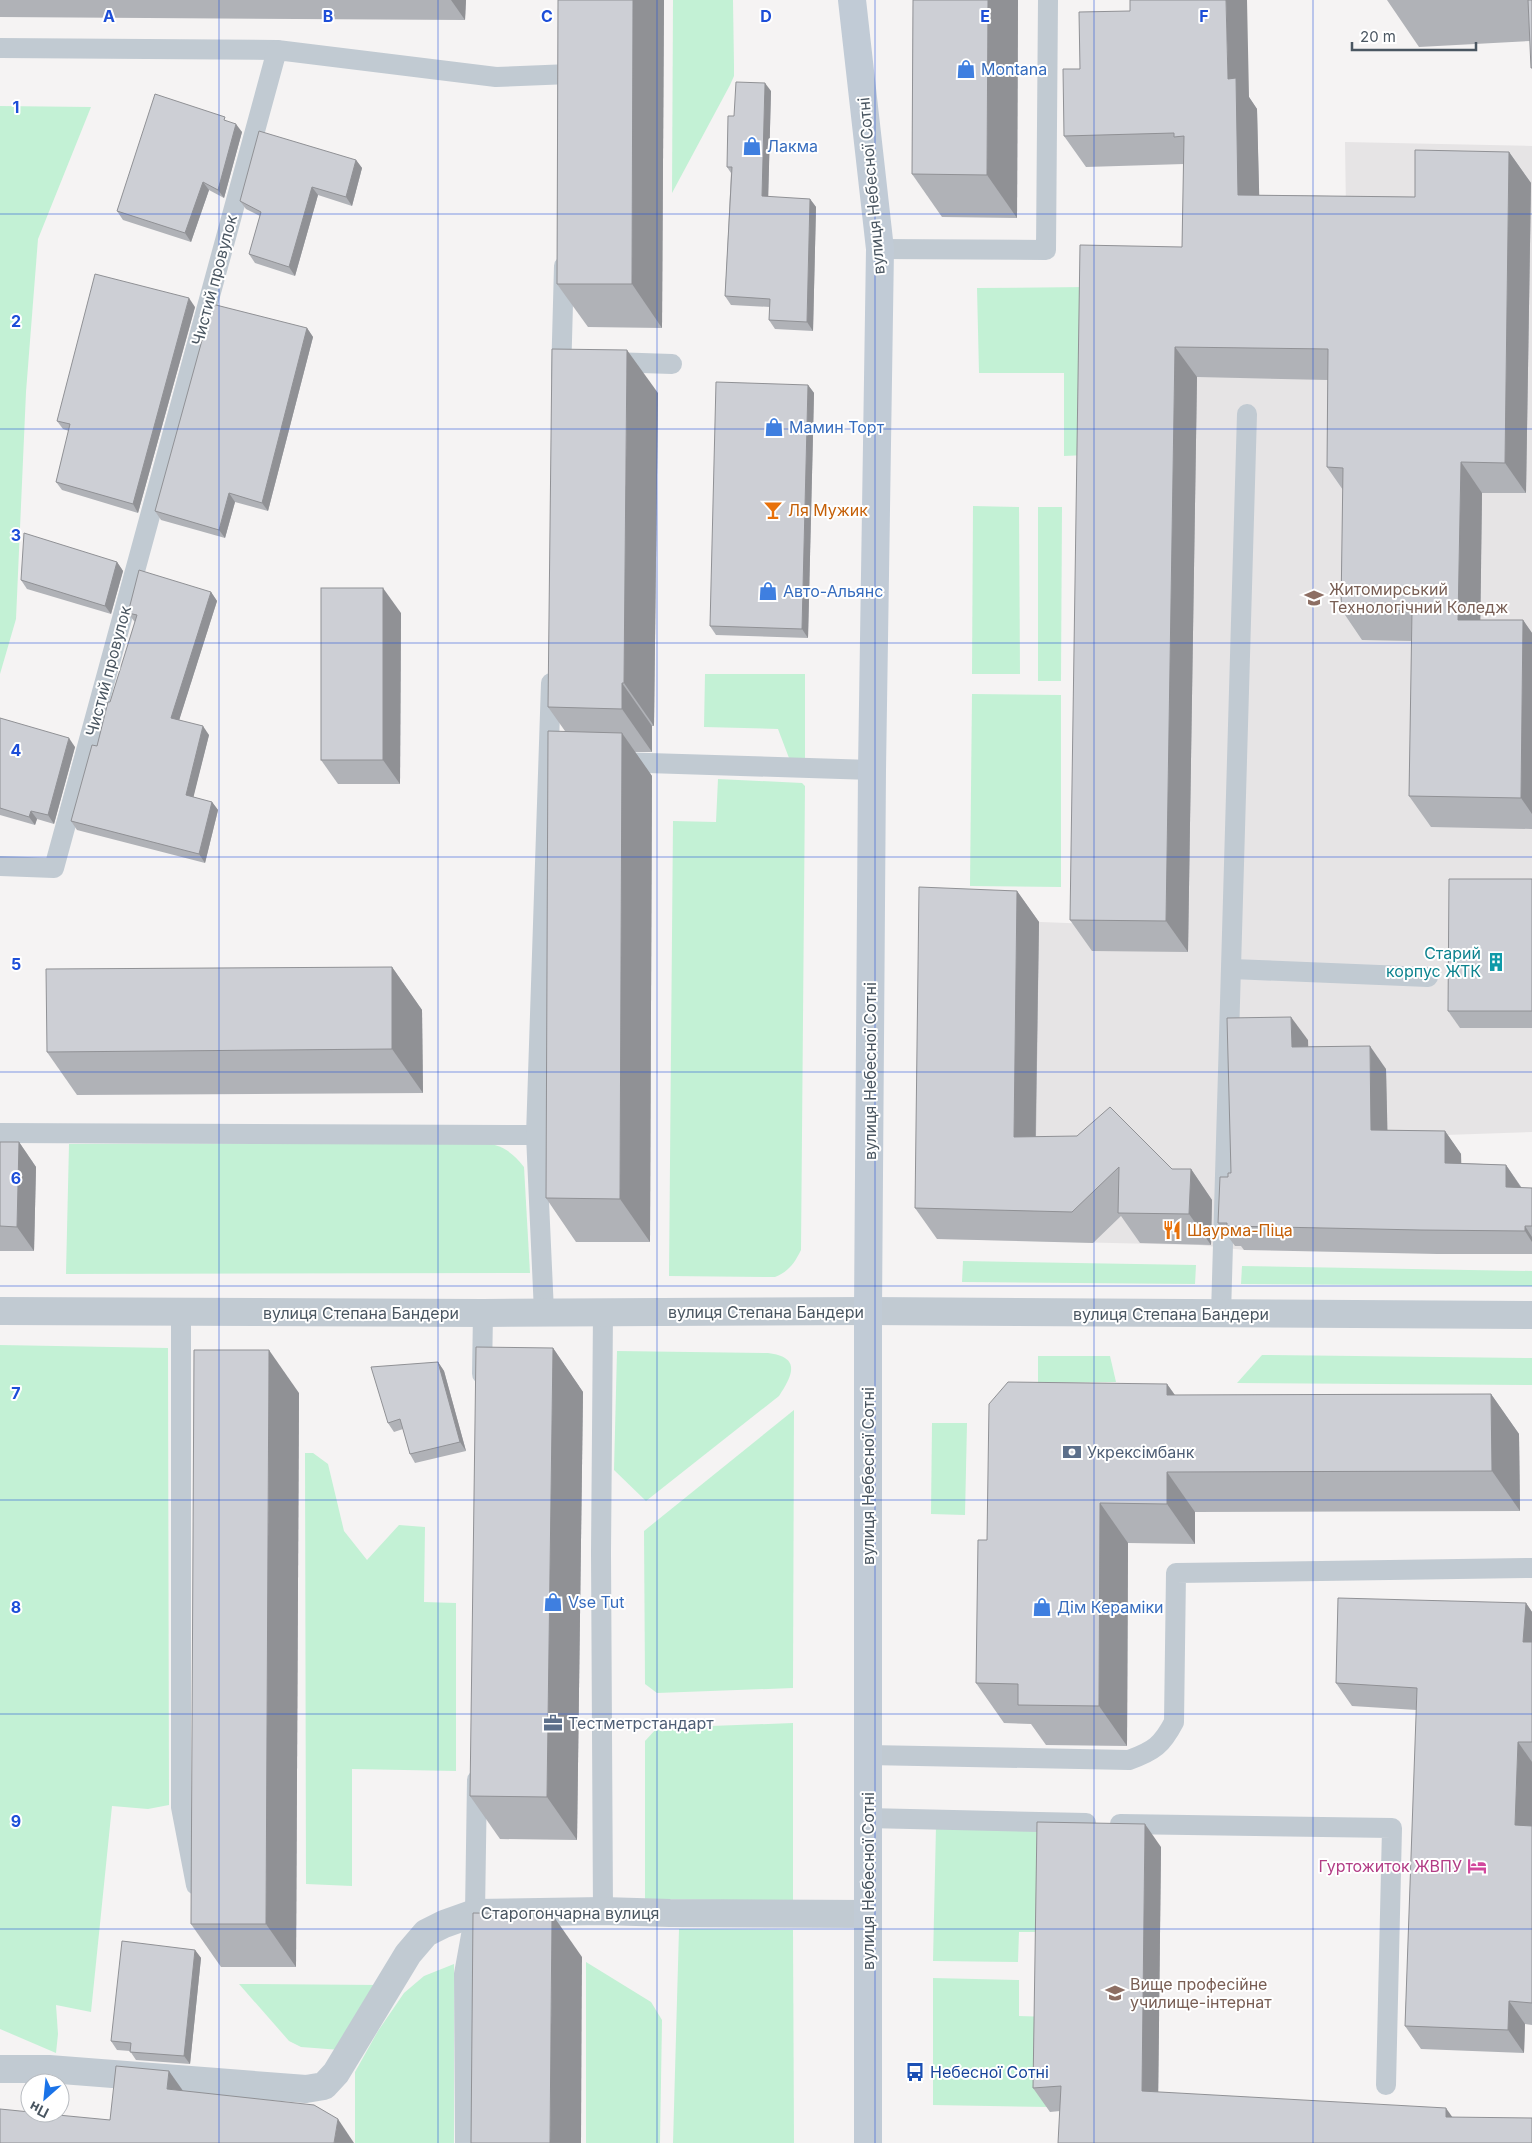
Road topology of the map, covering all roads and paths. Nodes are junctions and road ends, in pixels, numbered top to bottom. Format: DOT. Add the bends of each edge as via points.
graph roads {
  1 [pos="852,0"];
  2 [pos="1048,0"];
  3 [pos="571,37"];
  4 [pos="0,48"];
  5 [pos="276,50"];
  6 [pos="880,249"];
  7 [pos="565,252"];
  8 [pos="577,361"];
  9 [pos="672,364"];
  10 [pos="560,391"];
  11 [pos="1248,414"];
  12 [pos="552,661"];
  13 [pos="596,762"];
  14 [pos="872,770"];
  15 [pos="0,866"];
  16 [pos="1232,969"];
  17 [pos="1428,977"];
  18 [pos="0,1133"];
  19 [pos="536,1135"];
  20 [pos="0,1311"];
  21 [pos="180,1311"];
  22 [pos="868,1311"];
  23 [pos="544,1312"];
  24 [pos="603,1312"];
  25 [pos="483,1313"];
  26 [pos="1221,1314"];
  27 [pos="1532,1315"];
  28 [pos="482,1394"];
  29 [pos="1532,1568"];
  30 [pos="868,1755"];
  31 [pos="477,1758"];
  32 [pos="867,1818"];
  33 [pos="199,1903"];
  34 [pos="603,1911"];
  35 [pos="476,1913"];
  36 [pos="868,1914"];
  37 [pos="0,2069"];
  38 [pos="1386,2085"];
  39 [pos="465,2143"];
  40 [pos="868,2143"];
  1 -- 6 [label="street, вулиця Небесної Сотні"];
  2 -- 6 [label="lane" via="1046,250"];
  3 -- 5 [label="lane" via="570,84"];
  4 -- 5 [label="lane"];
  5 -- 15 [label="lane, Чистий провулок" via="54,868"];
  6 -- 14 [label="street, вулиця Небесної Сотні"];
  7 -- 8 [label="lane"];
  8 -- 9 [label="lane"];
  8 -- 10 [label="lane"];
  11 -- 16 [label="lane"];
  12 -- 19 [label="lane" via="558,761"];
  13 -- 14 [label="lane"];
  14 -- 22 [label="street, вулиця Небесної Сотні"];
  16 -- 17 [label="lane"];
  16 -- 26 [label="lane"];
  18 -- 19 [label="lane"];
  19 -- 23 [label="lane"];
  20 -- 21 [label="street, вулиця Степана Бандери"];
  21 -- 25 [label="street, вулиця Степана Бандери"];
  21 -- 33 [label="lane" via="181,1807"];
  22 -- 24 [label="street, вулиця Степана Бандери"];
  22 -- 26 [label="street, вулиця Степана Бандери"];
  22 -- 30 [label="street, вулиця Небесної Сотні"];
  23 -- 24 [label="street, вулиця Степана Бандери"];
  23 -- 25 [label="street, вулиця Степана Бандери"];
  24 -- 34 [label="lane"];
  25 -- 28 [label="lane"];
  26 -- 27 [label="street, вулиця Степана Бандери"];
  29 -- 30 [label="lane" via="1176,1574 1174,1722 1166,1738 1151,1752 1130,1760"];
  30 -- 32 [label="street, вулиця Небесної Сотні"];
  31 -- 35 [label="lane"];
  32 -- 36 [label="street, вулиця Небесної Сотні"];
  32 -- 38 [label="lane" via="1392,1828"];
  34 -- 35 [label="street, Старогончарна вулиця"];
  34 -- 36 [label="street, Старогончарна вулиця"];
  35 -- 37 [label="street, Старогончарна вулиця" via="426,1933 408,1954 336,2073 324,2086 306,2089 49,2068"];
  35 -- 39 [label="lane" via="464,1974"];
  36 -- 40 [label="street, вулиця Небесної Сотні"];
}
